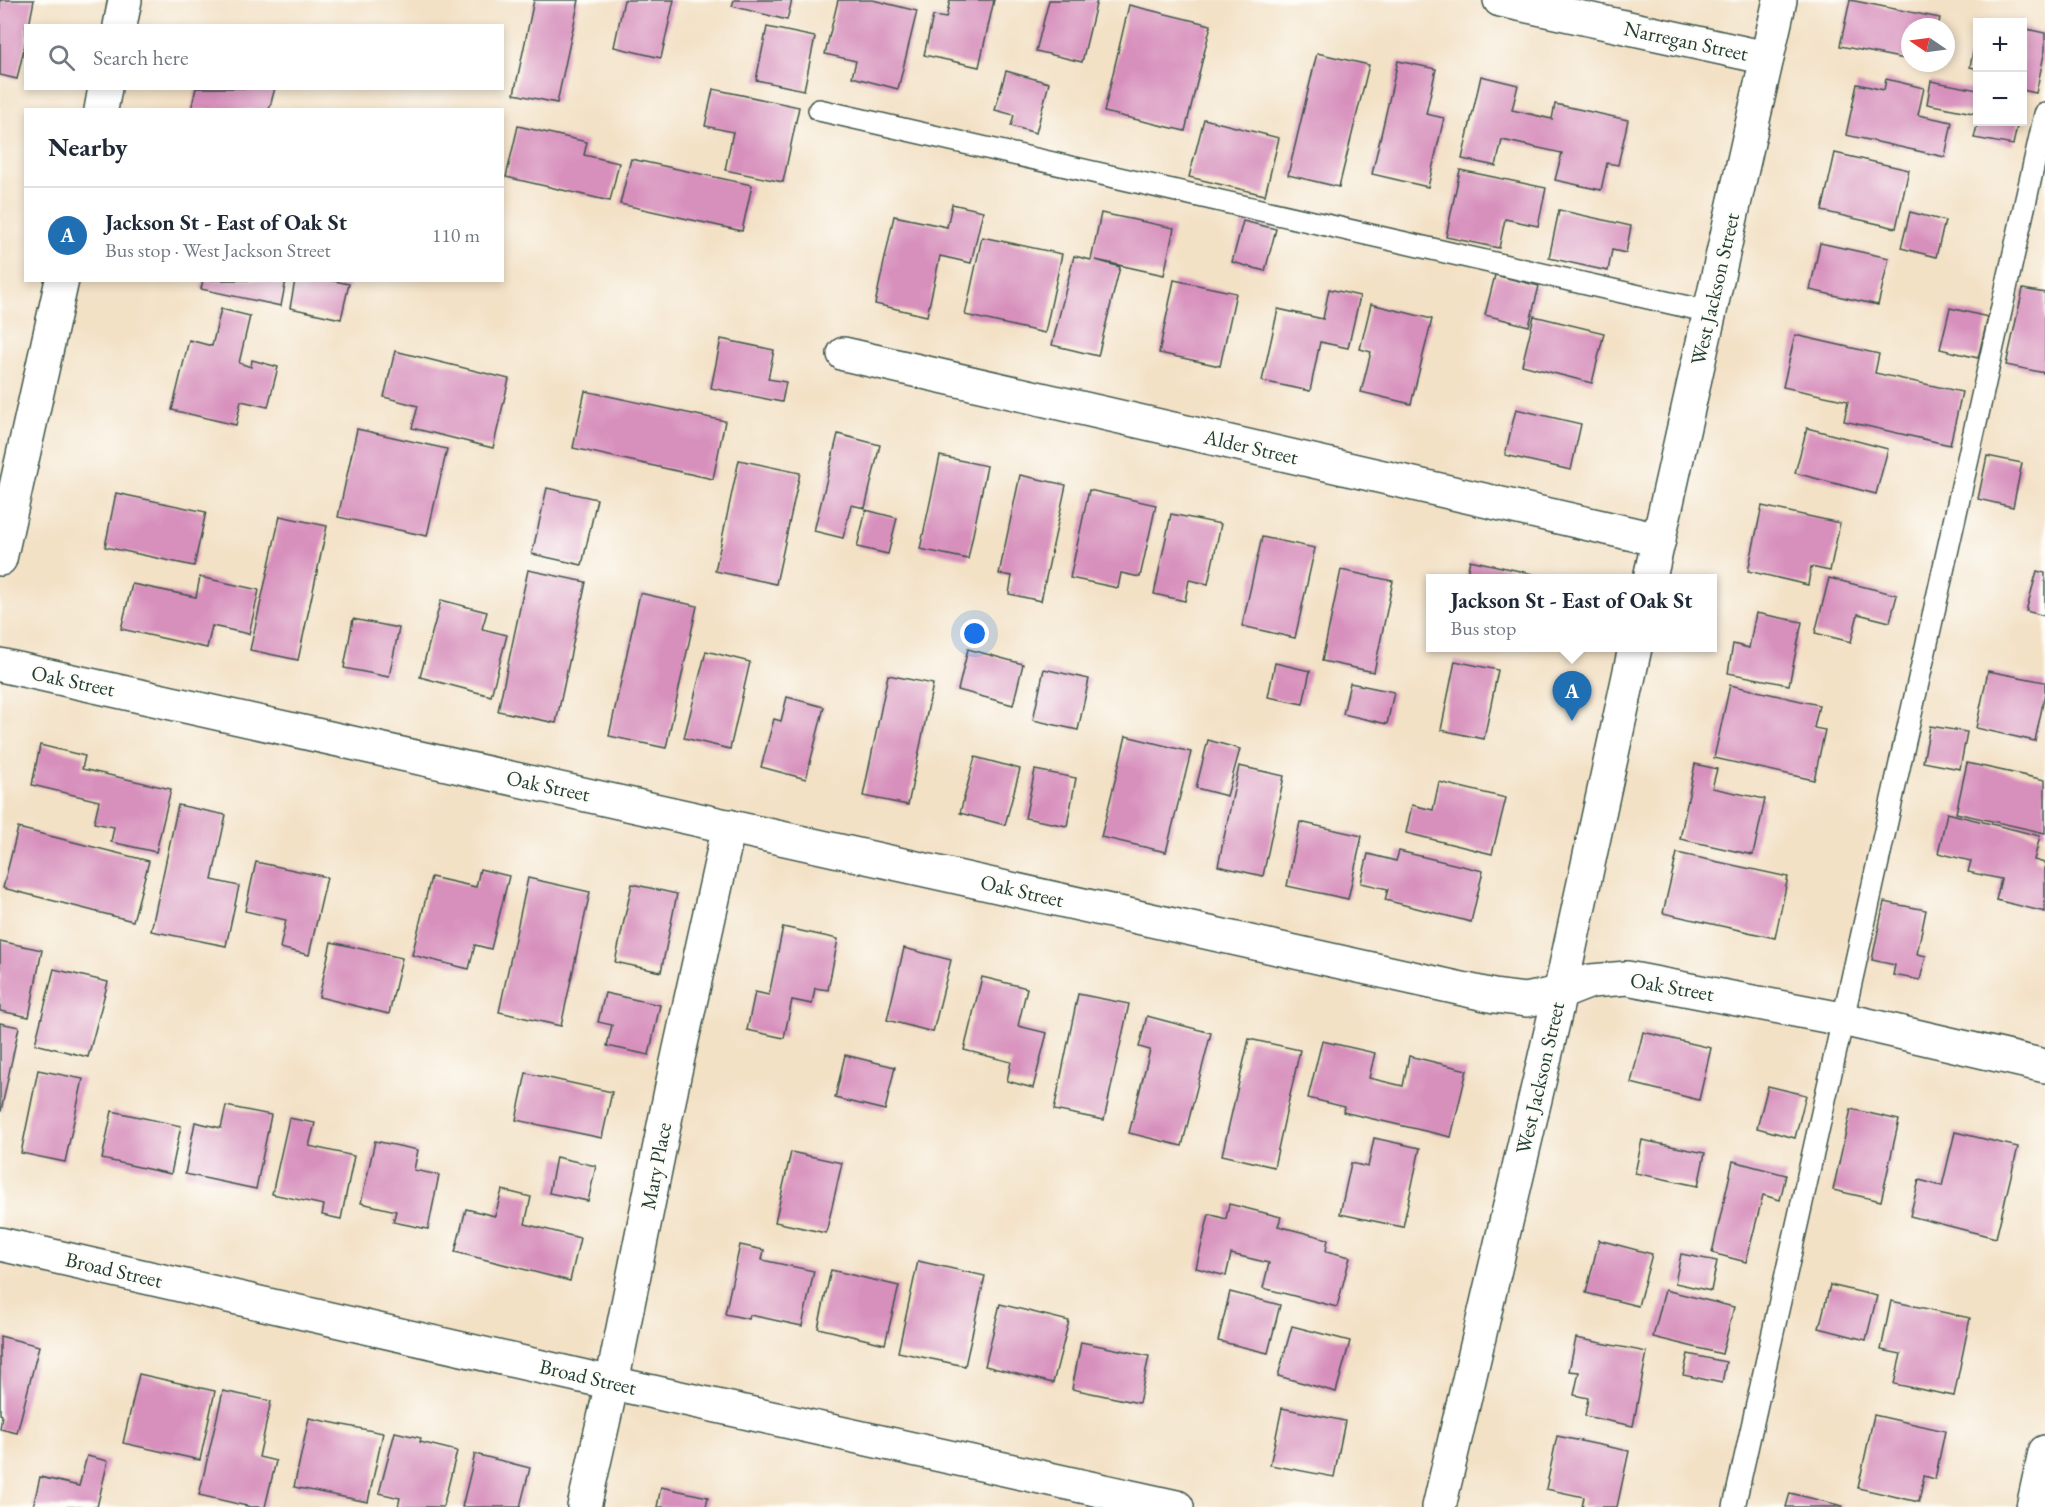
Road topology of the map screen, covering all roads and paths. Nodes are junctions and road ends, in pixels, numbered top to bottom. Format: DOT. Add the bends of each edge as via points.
graph roads {
  1 [pos="125,0"];
  2 [pos="1780,0"];
  3 [pos="1515,2"];
  4 [pos="120,24"];
  5 [pos="1767,58"];
  6 [pos="105,90"];
  7 [pos="101,108"];
  8 [pos="819,110"];
  9 [pos="2045,114"];
  10 [pos="62,282"];
  11 [pos="1710,312"];
  12 [pos="844,354"];
  13 [pos="1659,540"];
  14 [pos="0,559"];
  15 [pos="1651,574"];
  16 [pos="1634,652"];
  17 [pos="0,665"];
  18 [pos="729,826"];
  19 [pos="1560,993"];
  20 [pos="1842,1019"];
  21 [pos="2045,1066"];
  22 [pos="0,1244"];
  23 [pos="612,1383"];
  24 [pos="2045,1452"];
  25 [pos="584,1507"];
  26 [pos="1177,1507"];
  27 [pos="1439,1507"];
  28 [pos="1734,1507"];
  29 [pos="2033,1507"];
  1 -- 4 [label="street"];
  2 -- 5 [label="street, West Jackson Street"];
  3 -- 5 [label="street, Narregan Street"];
  5 -- 11 [label="street, West Jackson Street"];
  6 -- 7 [label="street"];
  8 -- 11 [label="lane"];
  9 -- 20 [label="lane"];
  10 -- 14 [label="street"];
  11 -- 13 [label="street, West Jackson Street"];
  12 -- 13 [label="street, Alder Street"];
  13 -- 15 [label="street, West Jackson Street"];
  16 -- 19 [label="street, West Jackson Street"];
  17 -- 18 [label="street, Oak Street"];
  18 -- 19 [label="street, Oak Street" via="1494,996 1526,1000"];
  18 -- 23 [label="street, Mary Place"];
  19 -- 20 [label="street, Oak Street" via="1591,981 1627,978"];
  19 -- 27 [label="street, West Jackson Street"];
  20 -- 21 [label="street, Oak Street"];
  20 -- 28 [label="lane"];
  22 -- 23 [label="street, Broad Street"];
  23 -- 25 [label="street, Mary Place"];
  23 -- 26 [label="street, Broad Street"];
  24 -- 29 [label="street"];
}
